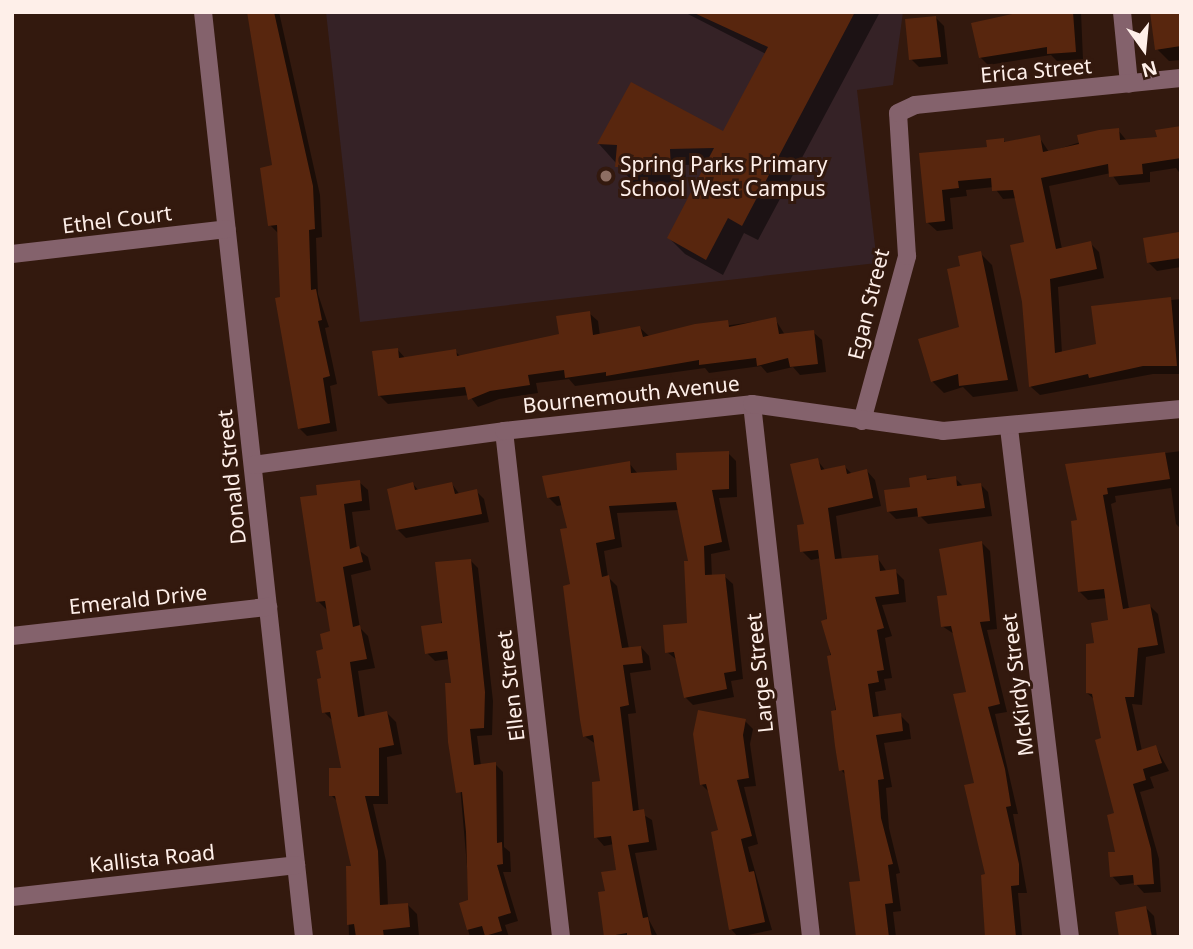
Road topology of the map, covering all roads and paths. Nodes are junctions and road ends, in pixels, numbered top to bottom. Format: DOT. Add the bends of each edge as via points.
graph roads {
  1 [pos="203,12"];
  2 [pos="1122,12"];
  3 [pos="1181,78"];
  4 [pos="1129,84"];
  5 [pos="898,113"];
  6 [pos="227,229"];
  7 [pos="12,254"];
  8 [pos="752,404"];
  9 [pos="1181,409"];
  10 [pos="862,421"];
  11 [pos="1009,428"];
  12 [pos="503,431"];
  13 [pos="253,465"];
  14 [pos="268,607"];
  15 [pos="12,636"];
  16 [pos="296,865"];
  17 [pos="12,897"];
  18 [pos="304,937"];
  19 [pos="561,937"];
  20 [pos="811,937"];
  21 [pos="1070,937"];
  1 -- 6 [label="street, Donald Street"];
  2 -- 4 [label="street"];
  3 -- 4 [label="street, Erica Street"];
  4 -- 5 [label="street, Erica Street" via="915,105"];
  5 -- 10 [label="street, Egan Street" via="907,256"];
  6 -- 7 [label="street, Ethel Court"];
  6 -- 13 [label="street, Donald Street"];
  8 -- 10 [label="street, Bournemouth Avenue"];
  8 -- 12 [label="street, Bournemouth Avenue"];
  8 -- 20 [label="street, Large Street"];
  9 -- 11 [label="street, Bournemouth Avenue"];
  10 -- 11 [label="street, Bournemouth Avenue" via="943,431"];
  11 -- 21 [label="street, McKirdy Street"];
  12 -- 13 [label="street, Bournemouth Avenue"];
  12 -- 19 [label="street, Ellen Street"];
  13 -- 14 [label="street, Donald Street"];
  14 -- 15 [label="street, Emerald Drive"];
  14 -- 16 [label="street, Donald Street"];
  16 -- 17 [label="street, Kallista Road"];
  16 -- 18 [label="street, Donald Street"];
}
